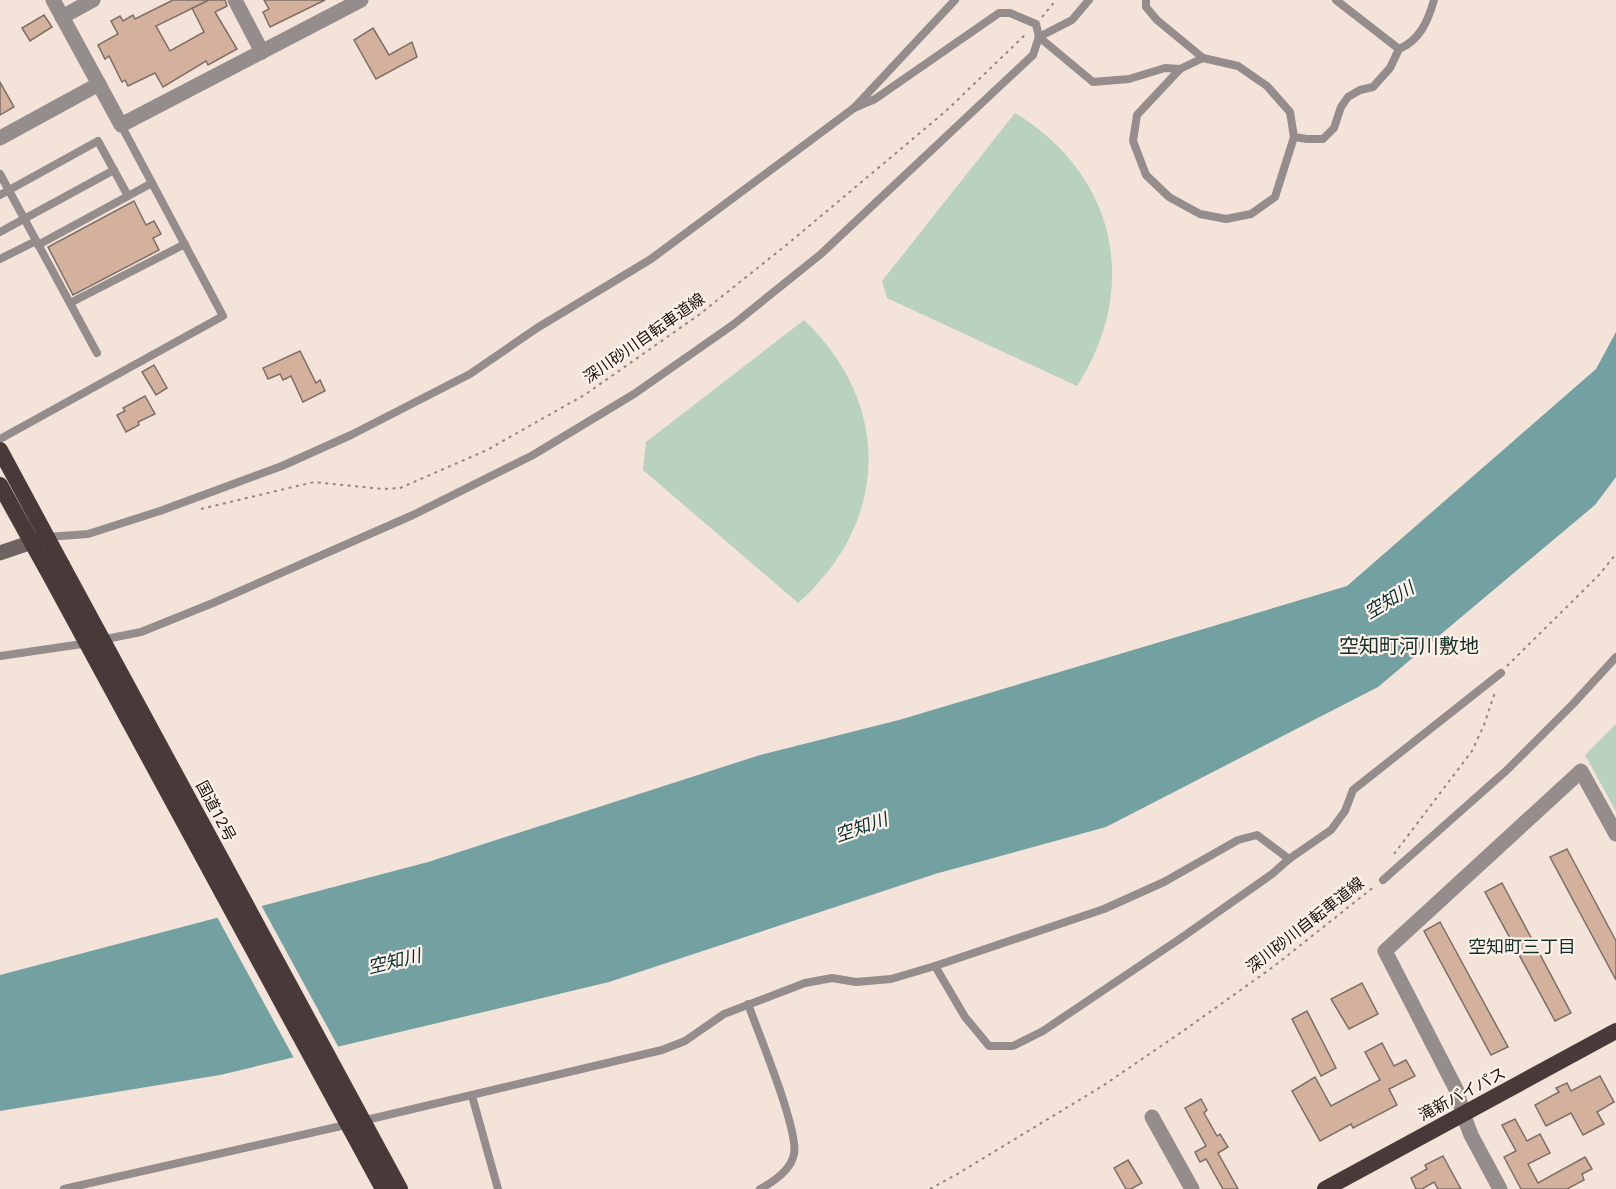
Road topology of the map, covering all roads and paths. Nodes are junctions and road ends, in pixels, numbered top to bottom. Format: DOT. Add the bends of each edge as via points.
graph roads {
  1 [pos="53,0"];
  2 [pos="93,0"];
  3 [pos="235,0"];
  4 [pos="955,0"];
  5 [pos="1056,0"];
  6 [pos="1089,0"];
  7 [pos="1146,0"];
  8 [pos="1336,0"];
  9 [pos="1434,0"];
  10 [pos="357,1"];
  11 [pos="62,17"];
  12 [pos="1036,24"];
  13 [pos="1039,37"];
  14 [pos="1399,49"];
  15 [pos="262,52"];
  16 [pos="1203,58"];
  17 [pos="1180,69"];
  18 [pos="99,84"];
  19 [pos="854,108"];
  20 [pos="122,125"];
  21 [pos="1294,137"];
  22 [pos="0,138"];
  23 [pos="114,170"];
  24 [pos="0,174"];
  25 [pos="152,183"];
  26 [pos="9,190"];
  27 [pos="0,195"];
  28 [pos="128,196"];
  29 [pos="24,219"];
  30 [pos="0,232"];
  31 [pos="37,243"];
  32 [pos="185,244"];
  33 [pos="0,259"];
  34 [pos="70,303"];
  35 [pos="97,353"];
  36 [pos="0,439"];
  37 [pos="0,450"];
  38 [pos="0,485"];
  39 [pos="200,509"];
  40 [pos="39,539"];
  41 [pos="0,553"];
  42 [pos="1616,554"];
  43 [pos="54,566"];
  44 [pos="0,656"];
  45 [pos="1616,657"];
  46 [pos="1501,673"];
  47 [pos="1616,834"];
  48 [pos="1289,859"];
  49 [pos="1383,880"];
  50 [pos="935,966"];
  51 [pos="748,1004"];
  52 [pos="1616,1031"];
  53 [pos="472,1096"];
  54 [pos="1463,1114"];
  55 [pos="1152,1117"];
  56 [pos="63,1189"];
  57 [pos="383,1189"];
  58 [pos="400,1189"];
  59 [pos="498,1189"];
  60 [pos="760,1189"];
  61 [pos="930,1189"];
  62 [pos="1192,1189"];
  63 [pos="1325,1189"];
  64 [pos="1500,1189"];
  1 -- 11 [label="street"];
  2 -- 11 [label="street"];
  3 -- 15 [label="street"];
  4 -- 19 [label="lane"];
  5 -- 12 [label="path, 深川砂川自転車道線"];
  6 -- 13 [label="lane" via="1072,20"];
  7 -- 16 [label="lane" via="1146,8 1157,20"];
  8 -- 14 [label="lane"];
  9 -- 14 [label="lane" via="1425,25 1411,44"];
  10 -- 15 [label="street"];
  11 -- 18 [label="street"];
  12 -- 13 [label="lane"];
  12 -- 19 [label="lane" via="1010,13 999,13 875,99"];
  12 -- 39 [label="path, 深川砂川自転車道線" via="946,111 790,242 700,314 586,394 487,450 400,488 314,482"];
  13 -- 17 [label="lane" via="1093,82"];
  13 -- 44 [label="lane" via="1033,55 812,261 735,324 634,394 533,456 413,515 141,632"];
  14 -- 21 [label="lane" via="1390,68 1373,87 1348,97 1334,128 1323,138"];
  15 -- 20 [label="street"];
  16 -- 17 [label="lane"];
  16 -- 21 [label="lane" via="1238,66 1267,87 1290,112"];
  17 -- 21 [label="lane" via="1137,115 1133,141 1146,175 1169,197 1200,214 1226,219 1251,214 1275,197"];
  18 -- 20 [label="street"];
  18 -- 22 [label="street"];
  19 -- 40 [label="lane" via="651,259 470,374 282,466 88,534"];
  20 -- 25 [label="lane"];
  23 -- 26 [label="lane" via="98,141"];
  23 -- 28 [label="lane"];
  23 -- 29 [label="lane"];
  24 -- 26 [label="lane"];
  25 -- 28 [label="lane"];
  25 -- 32 [label="lane"];
  26 -- 27 [label="lane"];
  26 -- 29 [label="lane"];
  28 -- 31 [label="lane"];
  29 -- 30 [label="lane"];
  29 -- 31 [label="lane"];
  31 -- 33 [label="lane"];
  31 -- 34 [label="lane"];
  32 -- 34 [label="lane"];
  32 -- 36 [label="lane" via="223,316"];
  34 -- 35 [label="lane"];
  37 -- 40 [label="highway, 国道12号"];
  38 -- 40 [label="highway, 国道12号"];
  40 -- 41 [label="main road"];
  40 -- 43 [label="highway, 国道12号"];
  42 -- 46 [label="path, 深川砂川自転車道線"];
  43 -- 57 [label="highway, 国道12号, bridge"];
  43 -- 58 [label="highway, 国道12号, bridge"];
  45 -- 49 [label="lane" via="1507,770"];
  46 -- 48 [label="lane" via="1371,773 1353,790 1345,811 1331,830"];
  46 -- 49 [label="path, 深川砂川自転車道線" via="1472,751 1389,859"];
  47 -- 54 [label="street" via="1581,771 1385,951 1457,1090"];
  48 -- 50 [label="lane" via="1257,835 1238,840 1164,882 1104,909"];
  48 -- 50 [label="lane" via="1181,938 1043,1031 1013,1046 989,1046 965,1017"];
  49 -- 61 [label="path, 深川砂川自転車道線" via="1273,967 1104,1085"];
  50 -- 51 [label="lane" via="891,979 856,982 832,978 805,983"];
  51 -- 53 [label="lane" via="662,1050"];
  51 -- 60 [label="lane" via="792,1127 794,1154 779,1178"];
  52 -- 54 [label="highway, 滝新バイパス"];
  53 -- 56 [label="lane"];
  53 -- 59 [label="lane"];
  54 -- 63 [label="highway, 滝新バイパス"];
  54 -- 64 [label="street"];
  55 -- 62 [label="street"];
}
